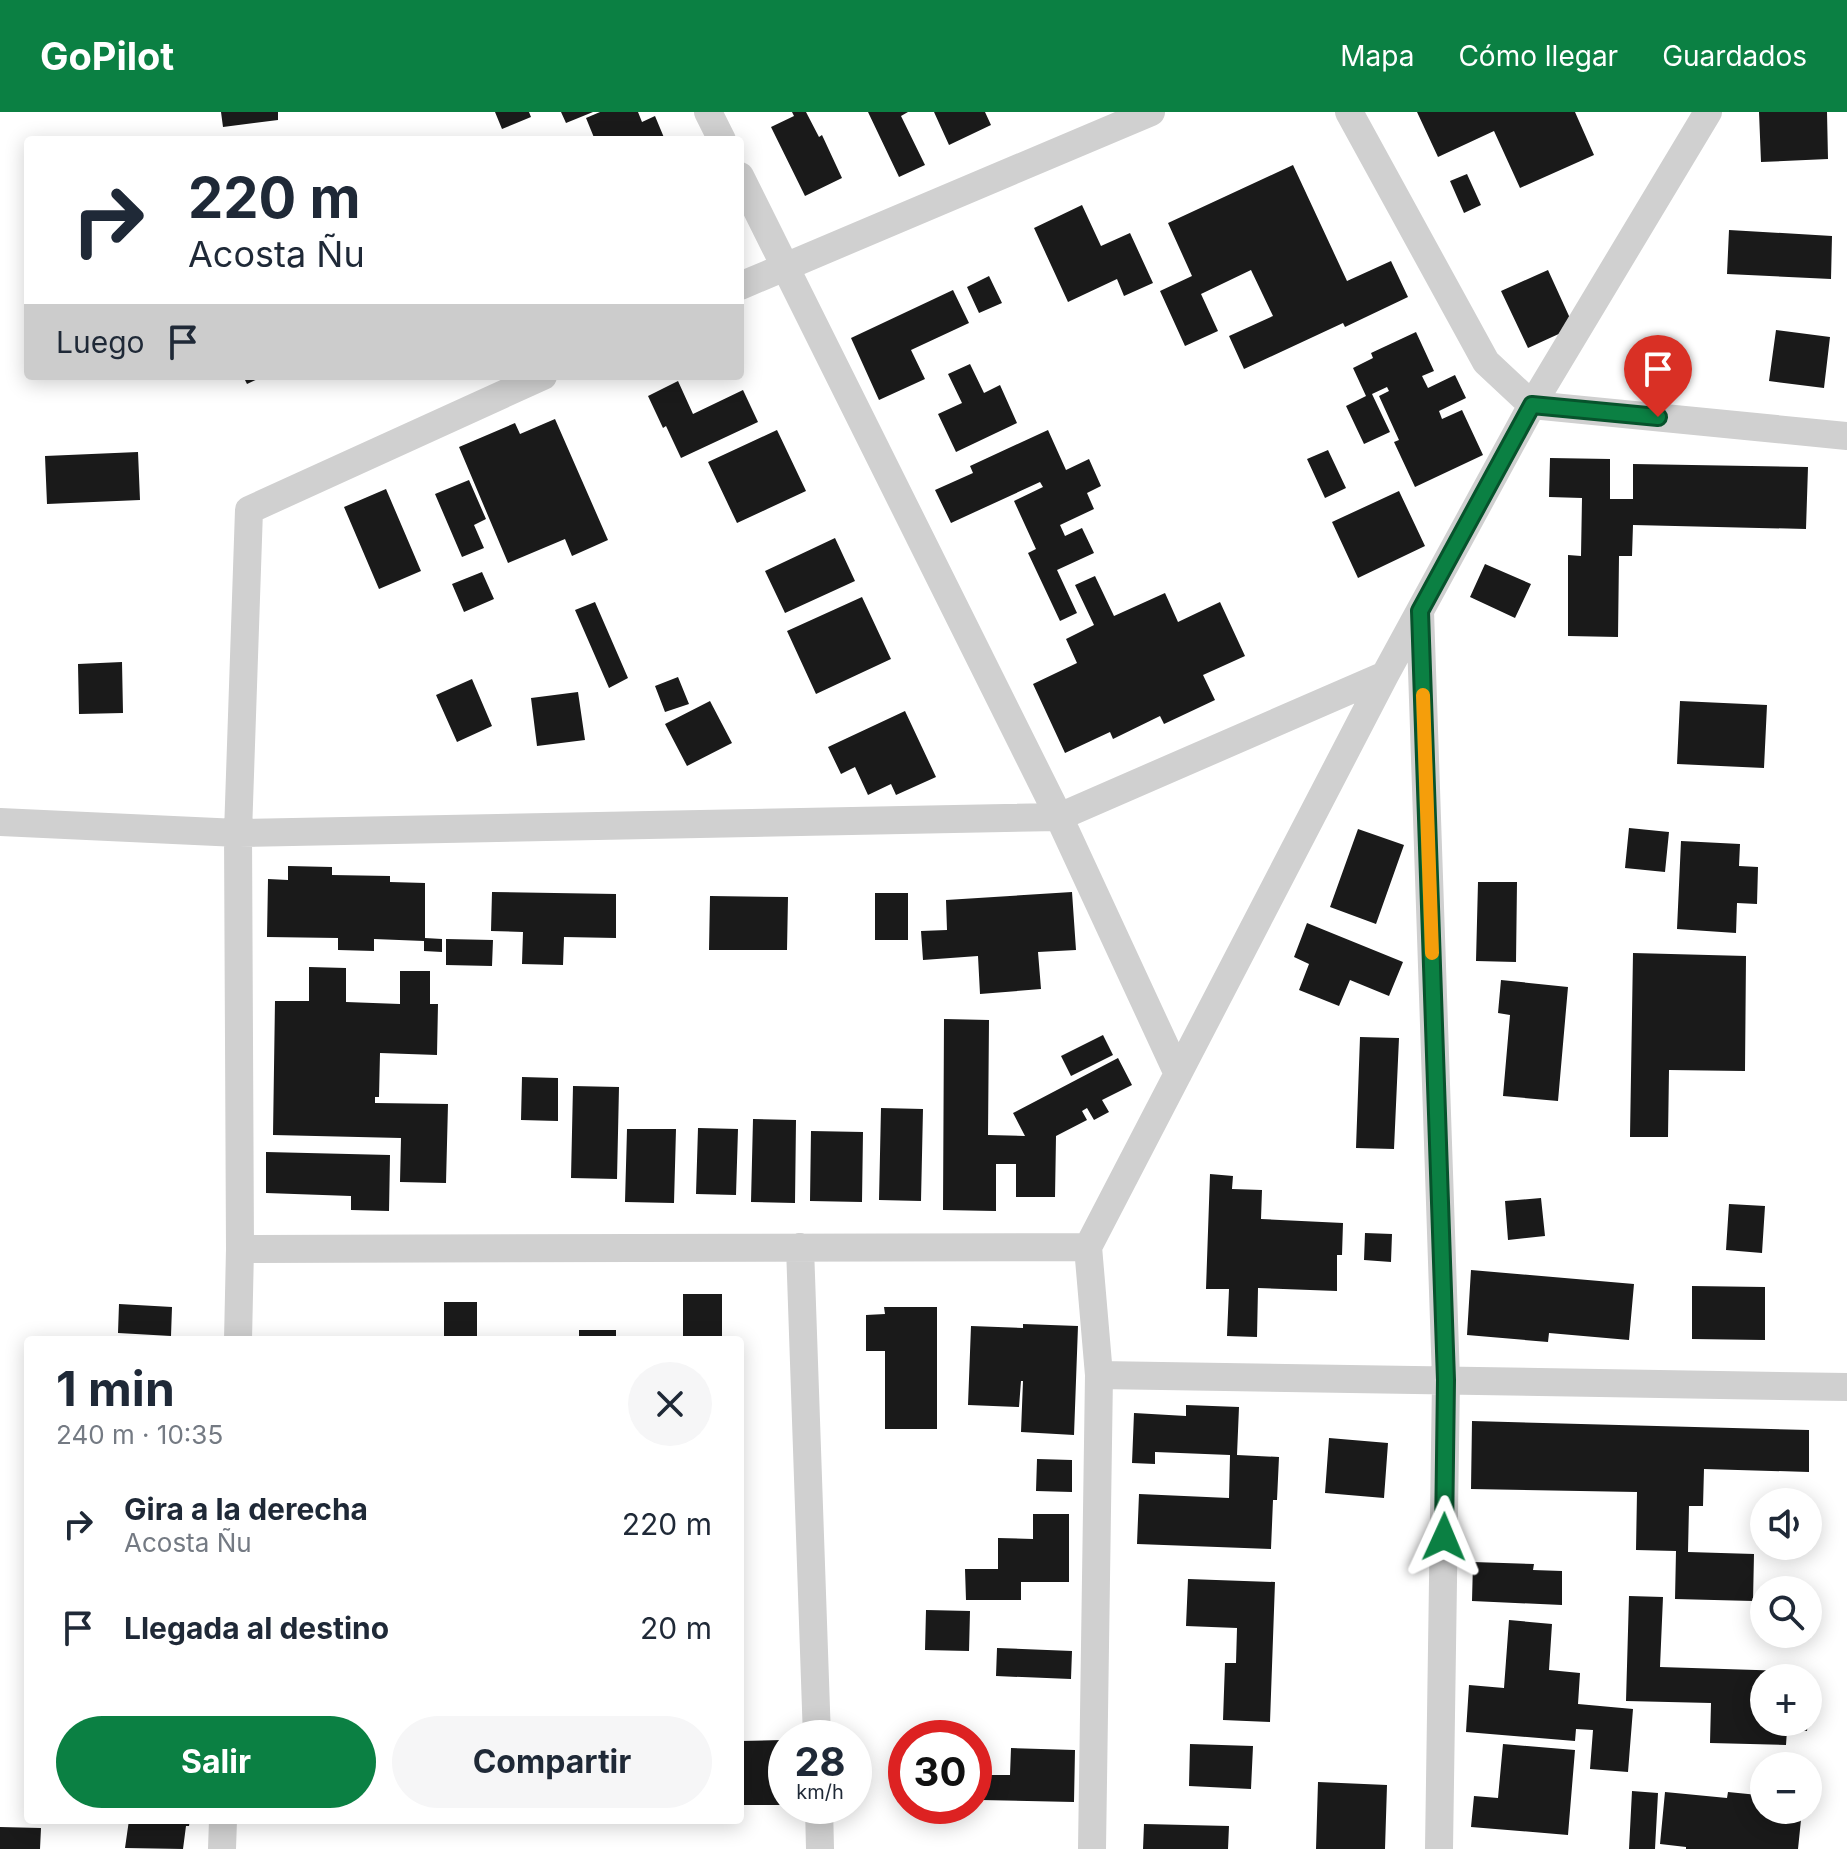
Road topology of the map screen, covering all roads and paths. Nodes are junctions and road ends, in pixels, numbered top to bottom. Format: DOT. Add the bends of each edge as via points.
graph roads {
  1 [pos="708,112"];
  2 [pos="1151,112"];
  3 [pos="1349,112"];
  4 [pos="1708,112"];
  5 [pos="720,136"];
  6 [pos="744,184"];
  7 [pos="784,266"];
  8 [pos="744,284"];
  9 [pos="534,380"];
  10 [pos="1532,405"];
  11 [pos="1847,436"];
  12 [pos="1420,611"];
  13 [pos="1385,675"];
  14 [pos="1059,817"];
  15 [pos="0,822"];
  16 [pos="238,833"];
  17 [pos="1178,1074"];
  18 [pos="800,1247"];
  19 [pos="1088,1247"];
  20 [pos="240,1249"];
  21 [pos="238,1336"];
  22 [pos="1099,1375"];
  23 [pos="1446,1380"];
  24 [pos="1847,1387"];
  25 [pos="816,1720"];
  26 [pos="223,1824"];
  27 [pos="819,1824"];
  28 [pos="222,1849"];
  29 [pos="820,1849"];
  30 [pos="1092,1849"];
  31 [pos="1439,1849"];
  1 -- 5 [label="street"];
  2 -- 7 [label="street"];
  3 -- 10 [label="street" via="1486,362"];
  4 -- 10 [label="street"];
  6 -- 7 [label="street"];
  7 -- 8 [label="street"];
  7 -- 14 [label="street"];
  9 -- 16 [label="street" via="249,510"];
  10 -- 11 [label="street"];
  10 -- 12 [label="street"];
  12 -- 13 [label="street"];
  12 -- 23 [label="street"];
  13 -- 14 [label="street"];
  13 -- 17 [label="street"];
  14 -- 16 [label="street"];
  14 -- 17 [label="street"];
  15 -- 16 [label="street"];
  16 -- 20 [label="street"];
  17 -- 19 [label="street"];
  18 -- 19 [label="street"];
  18 -- 20 [label="street"];
  18 -- 25 [label="street"];
  19 -- 22 [label="street"];
  20 -- 21 [label="street"];
  22 -- 23 [label="street"];
  22 -- 30 [label="street"];
  23 -- 24 [label="street"];
  23 -- 31 [label="street"];
  26 -- 28 [label="street"];
  27 -- 29 [label="street"];
}
